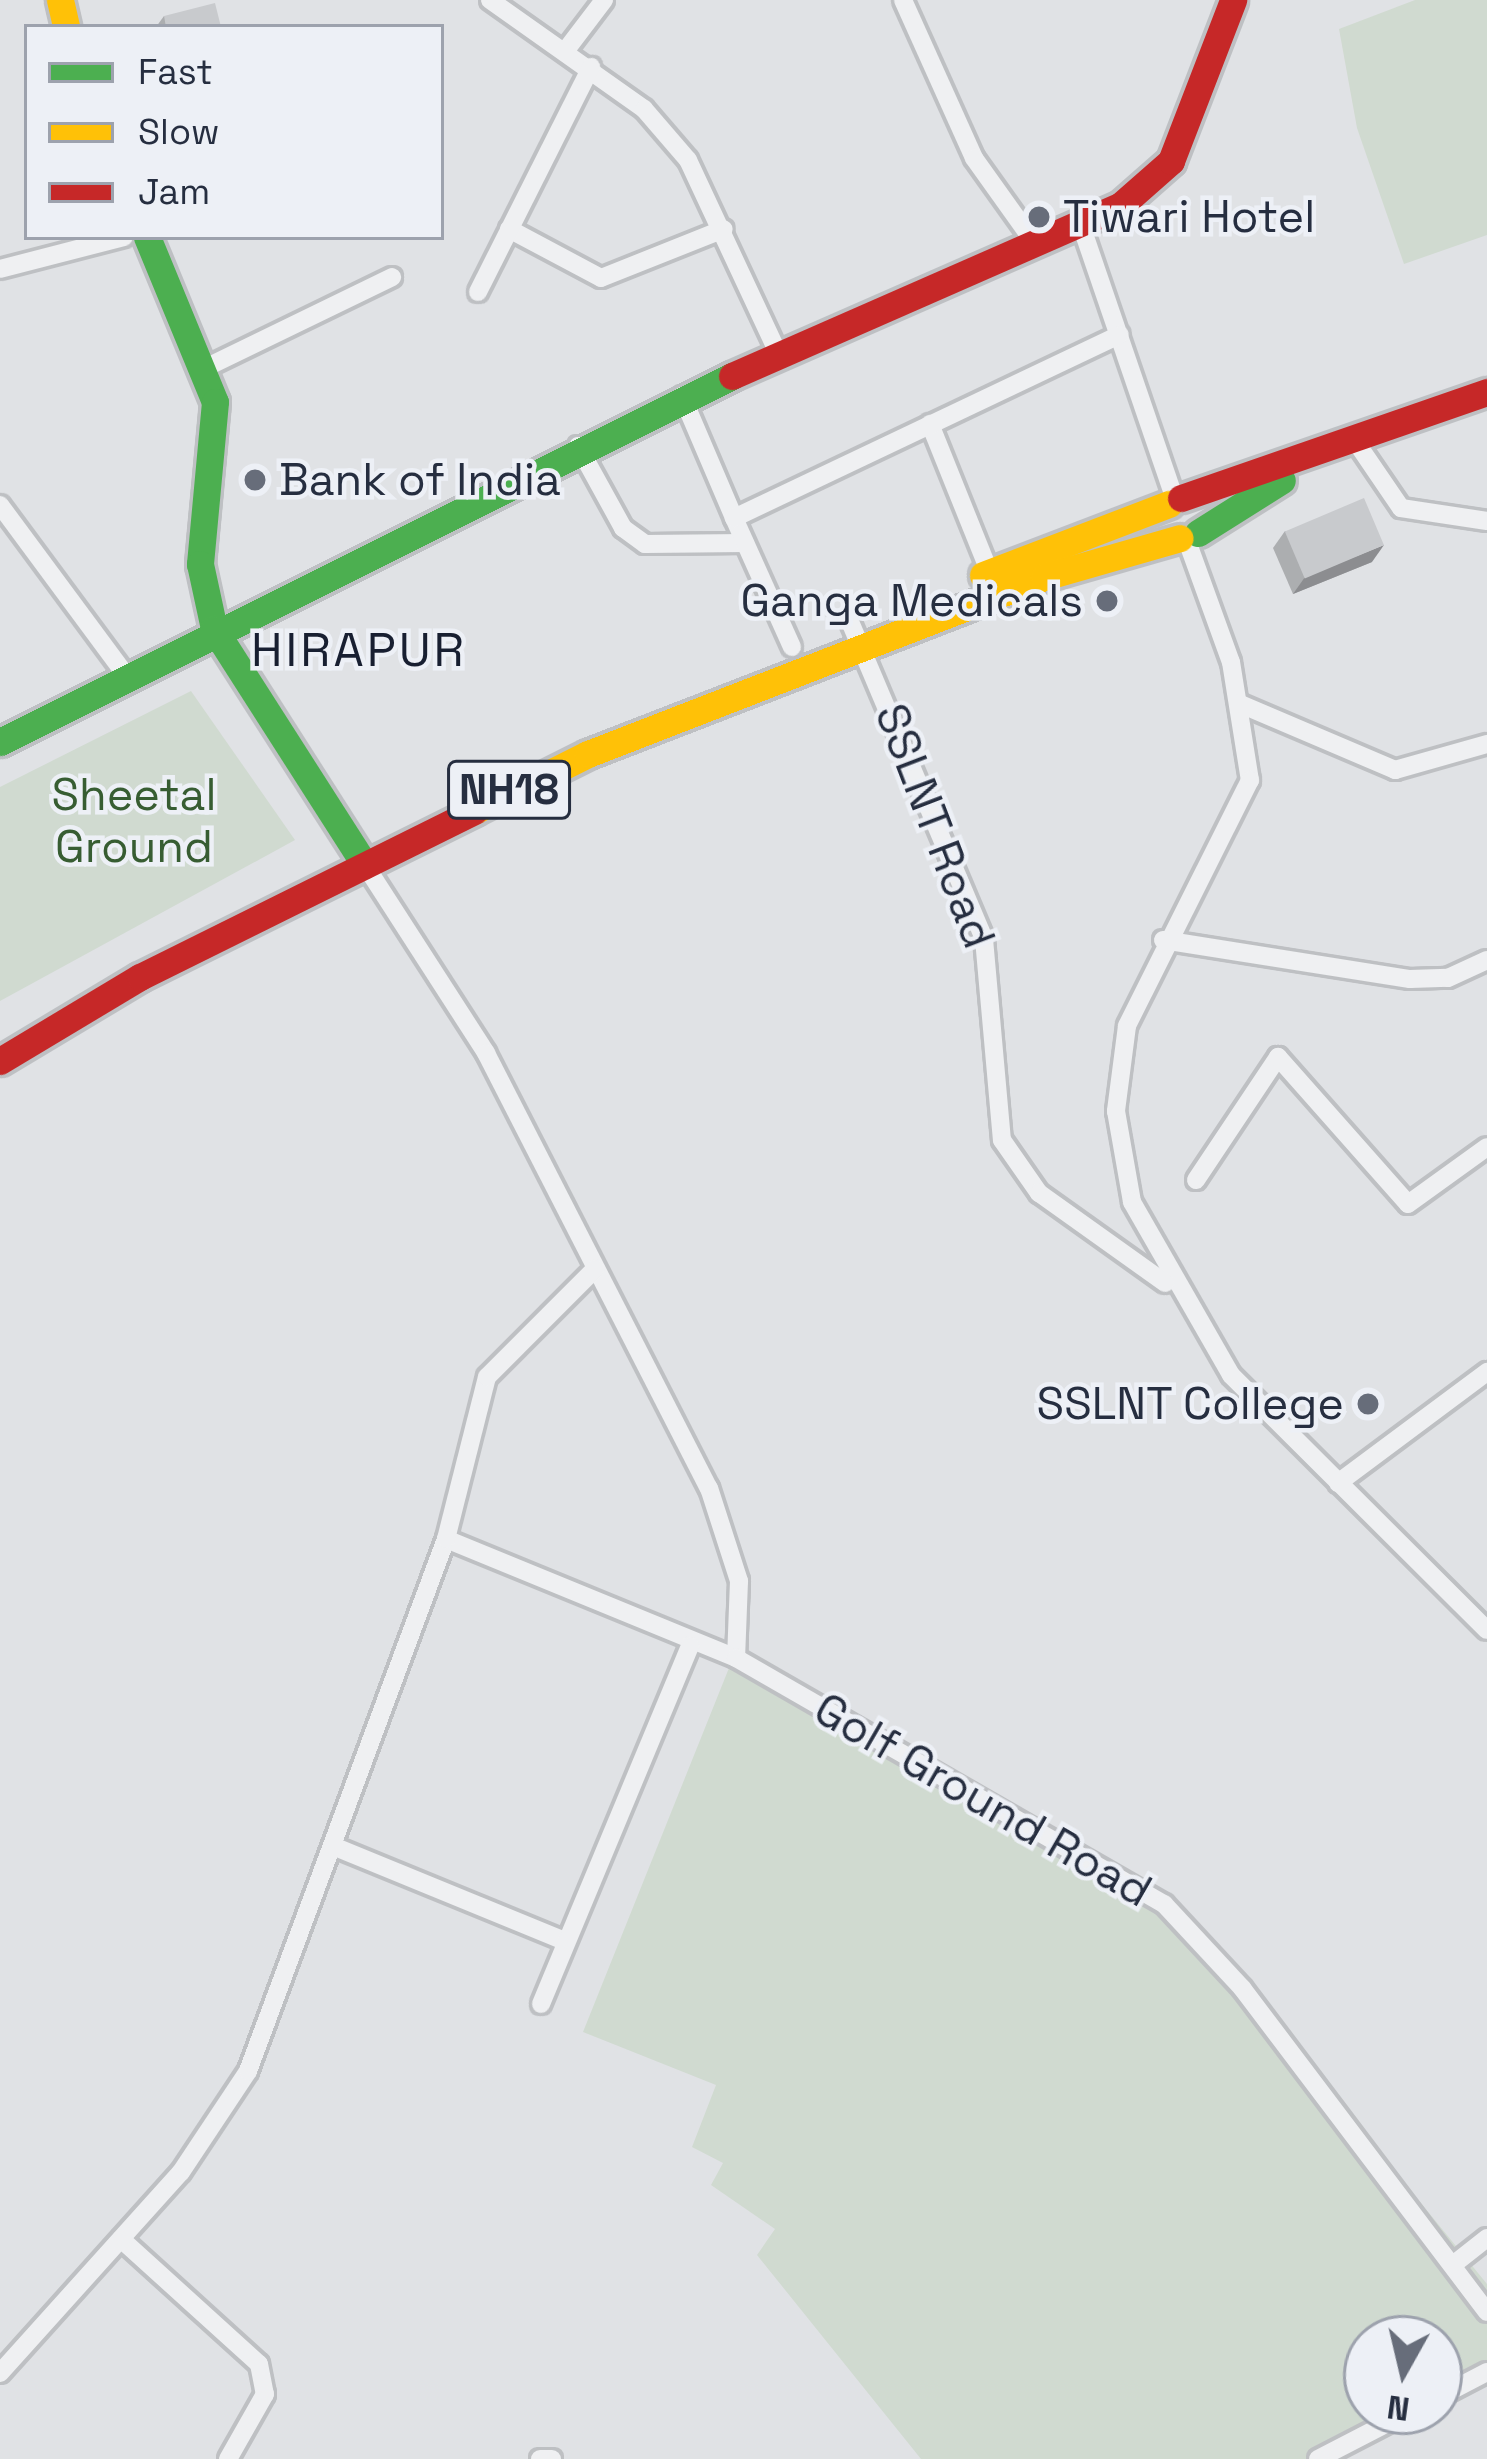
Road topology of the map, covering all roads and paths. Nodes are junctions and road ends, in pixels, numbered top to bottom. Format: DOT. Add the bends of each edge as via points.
graph roads {
  1 [pos="490,0"];
  2 [pos="604,0"];
  3 [pos="903,0"];
  4 [pos="1233,0"];
  5 [pos="566,50"];
  6 [pos="591,67"];
  7 [pos="1081,224"];
  8 [pos="509,229"];
  9 [pos="724,229"];
  10 [pos="112,240"];
  11 [pos="148,240"];
  12 [pos="1036,245"];
  13 [pos="0,269"];
  14 [pos="392,277"];
  15 [pos="478,292"];
  16 [pos="1120,335"];
  17 [pos="778,352"];
  18 [pos="206,368"];
  19 [pos="1487,392"];
  20 [pos="682,396"];
  21 [pos="931,424"];
  22 [pos="1356,442"];
  23 [pos="578,446"];
  24 [pos="1319,457"];
  25 [pos="1175,500"];
  26 [pos="0,505"];
  27 [pos="734,518"];
  28 [pos="1487,521"];
  29 [pos="1188,536"];
  30 [pos="745,543"];
  31 [pos="990,573"];
  32 [pos="214,629"];
  33 [pos="858,633"];
  34 [pos="792,647"];
  35 [pos="125,674"];
  36 [pos="1238,703"];
  37 [pos="0,742"];
  38 [pos="1487,744"];
  39 [pos="359,856"];
  40 [pos="1162,940"];
  41 [pos="1487,960"];
  42 [pos="0,1036"];
  43 [pos="0,1061"];
  44 [pos="1487,1147"];
  45 [pos="1196,1180"];
  46 [pos="595,1269"];
  47 [pos="1174,1289"];
  48 [pos="1487,1372"];
  49 [pos="1338,1483"];
  50 [pos="446,1539"];
  51 [pos="1487,1630"];
  52 [pos="690,1646"];
  53 [pos="736,1658"];
  54 [pos="333,1846"];
  55 [pos="560,1940"];
  56 [pos="541,2005"];
  57 [pos="121,2239"];
  58 [pos="1481,2243"];
  59 [pos="1454,2264"];
  60 [pos="1487,2267"];
  61 [pos="1487,2312"];
  62 [pos="0,2373"];
  63 [pos="1365,2435"];
  64 [pos="228,2459"];
  65 [pos="540,2459"];
  66 [pos="552,2459"];
  67 [pos="1318,2459"];
  1 -- 5 [label="street"];
  2 -- 5 [label="street"];
  3 -- 12 [label="street" via="974,158"];
  4 -- 7 [label="main road" via="1164,172"];
  5 -- 6 [label="street"];
  6 -- 8 [label="street"];
  6 -- 9 [label="street" via="688,160"];
  7 -- 12 [label="main road"];
  7 -- 16 [label="street"];
  8 -- 9 [label="street" via="601,278"];
  8 -- 15 [label="street"];
  9 -- 17 [label="street"];
  10 -- 13 [label="street"];
  11 -- 18 [label="main road"];
  12 -- 17 [label="main road"];
  14 -- 18 [label="street"];
  16 -- 21 [label="street"];
  16 -- 25 [label="street"];
  17 -- 20 [label="main road"];
  18 -- 32 [label="main road" via="217,449 200,564"];
  19 -- 22 [label="main road, NH18"];
  20 -- 23 [label="main road"];
  20 -- 27 [label="street"];
  21 -- 27 [label="street"];
  21 -- 31 [label="street"];
  22 -- 24 [label="main road, NH18"];
  22 -- 28 [label="street" via="1401,508"];
  23 -- 30 [label="street" via="623,528 645,544"];
  23 -- 32 [label="main road"];
  24 -- 25 [label="main road, NH18"];
  24 -- 29 [label="main road, NH18"];
  25 -- 29 [label="main road" via="1166,527"];
  25 -- 31 [label="main road, NH18"];
  26 -- 35 [label="street"];
  27 -- 30 [label="street"];
  29 -- 33 [label="main road, NH18"];
  29 -- 36 [label="street"];
  30 -- 34 [label="street"];
  31 -- 33 [label="main road, NH18"];
  32 -- 35 [label="main road"];
  32 -- 39 [label="main road"];
  33 -- 34 [label="main road, NH18"];
  33 -- 39 [label="main road, NH18"];
  33 -- 47 [label="street, SSLNT Road" via="985,940 1002,1140 1039,1193"];
  34 -- 39 [label="main road, NH18" via="544,749"];
  35 -- 37 [label="main road"];
  36 -- 38 [label="street" via="1395,770"];
  36 -- 40 [label="street" via="1250,781"];
  39 -- 42 [label="main road, NH18"];
  39 -- 43 [label="main road, NH18"];
  39 -- 46 [label="street" via="486,1054"];
  40 -- 41 [label="street" via="1410,979 1448,978"];
  40 -- 47 [label="street" via="1127,1025 1116,1111 1132,1202"];
  44 -- 45 [label="street" via="1408,1204 1278,1057"];
  46 -- 50 [label="street" via="487,1376"];
  46 -- 53 [label="street" via="709,1488 740,1581"];
  47 -- 49 [label="street" via="1232,1375"];
  48 -- 49 [label="street"];
  49 -- 51 [label="street"];
  50 -- 52 [label="street, Golf Ground Road" via="613,1602"];
  50 -- 54 [label="street"];
  52 -- 53 [label="street, Golf Ground Road"];
  52 -- 55 [label="street"];
  53 -- 59 [label="street, Golf Ground Road" via="1164,1904"];
  54 -- 55 [label="street"];
  54 -- 57 [label="street" via="248,2071"];
  55 -- 56 [label="street"];
  57 -- 62 [label="street"];
  57 -- 64 [label="street" via="260,2364 265,2394"];
  58 -- 59 [label="street"];
  58 -- 60 [label="street"];
  59 -- 61 [label="street, Golf Ground Road"];
  63 -- 67 [label="street"];
  65 -- 66 [label="street"];
}
